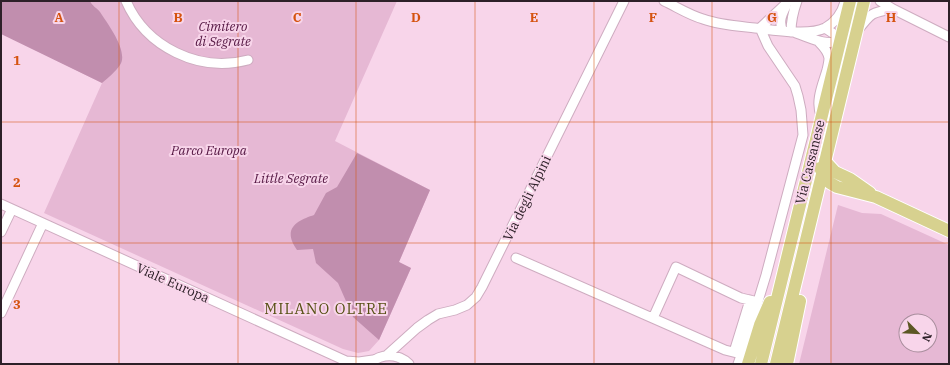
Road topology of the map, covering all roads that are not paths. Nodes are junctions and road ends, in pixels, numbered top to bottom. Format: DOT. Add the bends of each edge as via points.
graph roads {
  1 [pos="126,1"];
  2 [pos="624,1"];
  3 [pos="664,1"];
  4 [pos="789,1"];
  5 [pos="796,1"];
  6 [pos="845,1"];
  7 [pos="850,1"];
  8 [pos="864,1"];
  9 [pos="880,1"];
  10 [pos="893,9"];
  11 [pos="760,28"];
  12 [pos="825,28"];
  13 [pos="787,31"];
  14 [pos="856,32"];
  15 [pos="949,37"];
  16 [pos="840,41"];
  17 [pos="819,42"];
  18 [pos="248,60"];
  19 [pos="844,85"];
  20 [pos="822,116"];
  21 [pos="824,167"];
  22 [pos="805,184"];
  23 [pos="837,187"];
  24 [pos="876,197"];
  25 [pos="1,204"];
  26 [pos="12,209"];
  27 [pos="43,224"];
  28 [pos="949,231"];
  29 [pos="1,232"];
  30 [pos="805,245"];
  31 [pos="516,258"];
  32 [pos="808,265"];
  33 [pos="782,275"];
  34 [pos="754,301"];
  35 [pos="1,314"];
  36 [pos="653,318"];
  37 [pos="387,355"];
  38 [pos="741,357"];
  39 [pos="371,362"];
  40 [pos="347,363"];
  41 [pos="409,364"];
  42 [pos="738,364"];
  43 [pos="761,364"];
  44 [pos="776,364"];
  45 [pos="787,364"];
  1 -- 18 [label="street" via="134,17 147,32 162,45 181,55 201,62 222,64 236,64"];
  2 -- 37 [label="street, Via degli Alpini" via="476,297 467,305 438,314 428,320"];
  3 -- 11 [label="street" via="705,20"];
  4 -- 11 [label="street"];
  4 -- 13 [label="street" via="780,21 781,27"];
  5 -- 13 [label="street"];
  6 -- 12 [label="street" via="841,13"];
  7 -- 16 [label="main road, Via Cassanese"];
  8 -- 14 [label="main road, Via Cassanese"];
  9 -- 10 [label="street"];
  10 -- 14 [label="street" via="878,11"];
  10 -- 15 [label="street"];
  11 -- 13 [label="street"];
  11 -- 34 [label="street" via="768,46 795,86 801,110 803,135 766,275"];
  12 -- 13 [label="street" via="813,31"];
  12 -- 16 [label="street"];
  13 -- 17 [label="street"];
  14 -- 16 [label="main road"];
  14 -- 19 [label="main road, Via Cassanese"];
  16 -- 17 [label="street"];
  16 -- 19 [label="main road" via="845,54 841,78"];
  16 -- 20 [label="main road, Via Cassanese"];
  17 -- 20 [label="street" via="829,57 818,108"];
  19 -- 21 [label="main road, Via Cassanese"];
  20 -- 21 [label="main road" via="824,129 817,159"];
  20 -- 22 [label="main road, Via Cassanese"];
  21 -- 22 [label="main road"];
  21 -- 23 [label="main road" via="825,178"];
  21 -- 24 [label="main road" via="850,179"];
  21 -- 30 [label="main road, Via Cassanese"];
  22 -- 33 [label="main road, Via Cassanese"];
  23 -- 24 [label="main road"];
  23 -- 32 [label="main road" via="824,197"];
  24 -- 28 [label="main road"];
  25 -- 26 [label="street, Viale Europa"];
  26 -- 27 [label="street, Viale Europa"];
  26 -- 29 [label="street"];
  27 -- 35 [label="street"];
  27 -- 40 [label="street, Viale Europa"];
  30 -- 32 [label="main road"];
  30 -- 44 [label="main road, Via Cassanese"];
  31 -- 36 [label="street"];
  32 -- 45 [label="main road"];
  33 -- 38 [label="main road" via="760,325"];
  33 -- 43 [label="main road, Via Cassanese"];
  34 -- 36 [label="street" via="741,298 676,267"];
  34 -- 38 [label="street"];
  36 -- 38 [label="street"];
  37 -- 39 [label="street, Viale Europa"];
  37 -- 41 [label="street" via="398,357"];
  38 -- 42 [label="street"];
  39 -- 40 [label="street, Viale Europa"];
}
